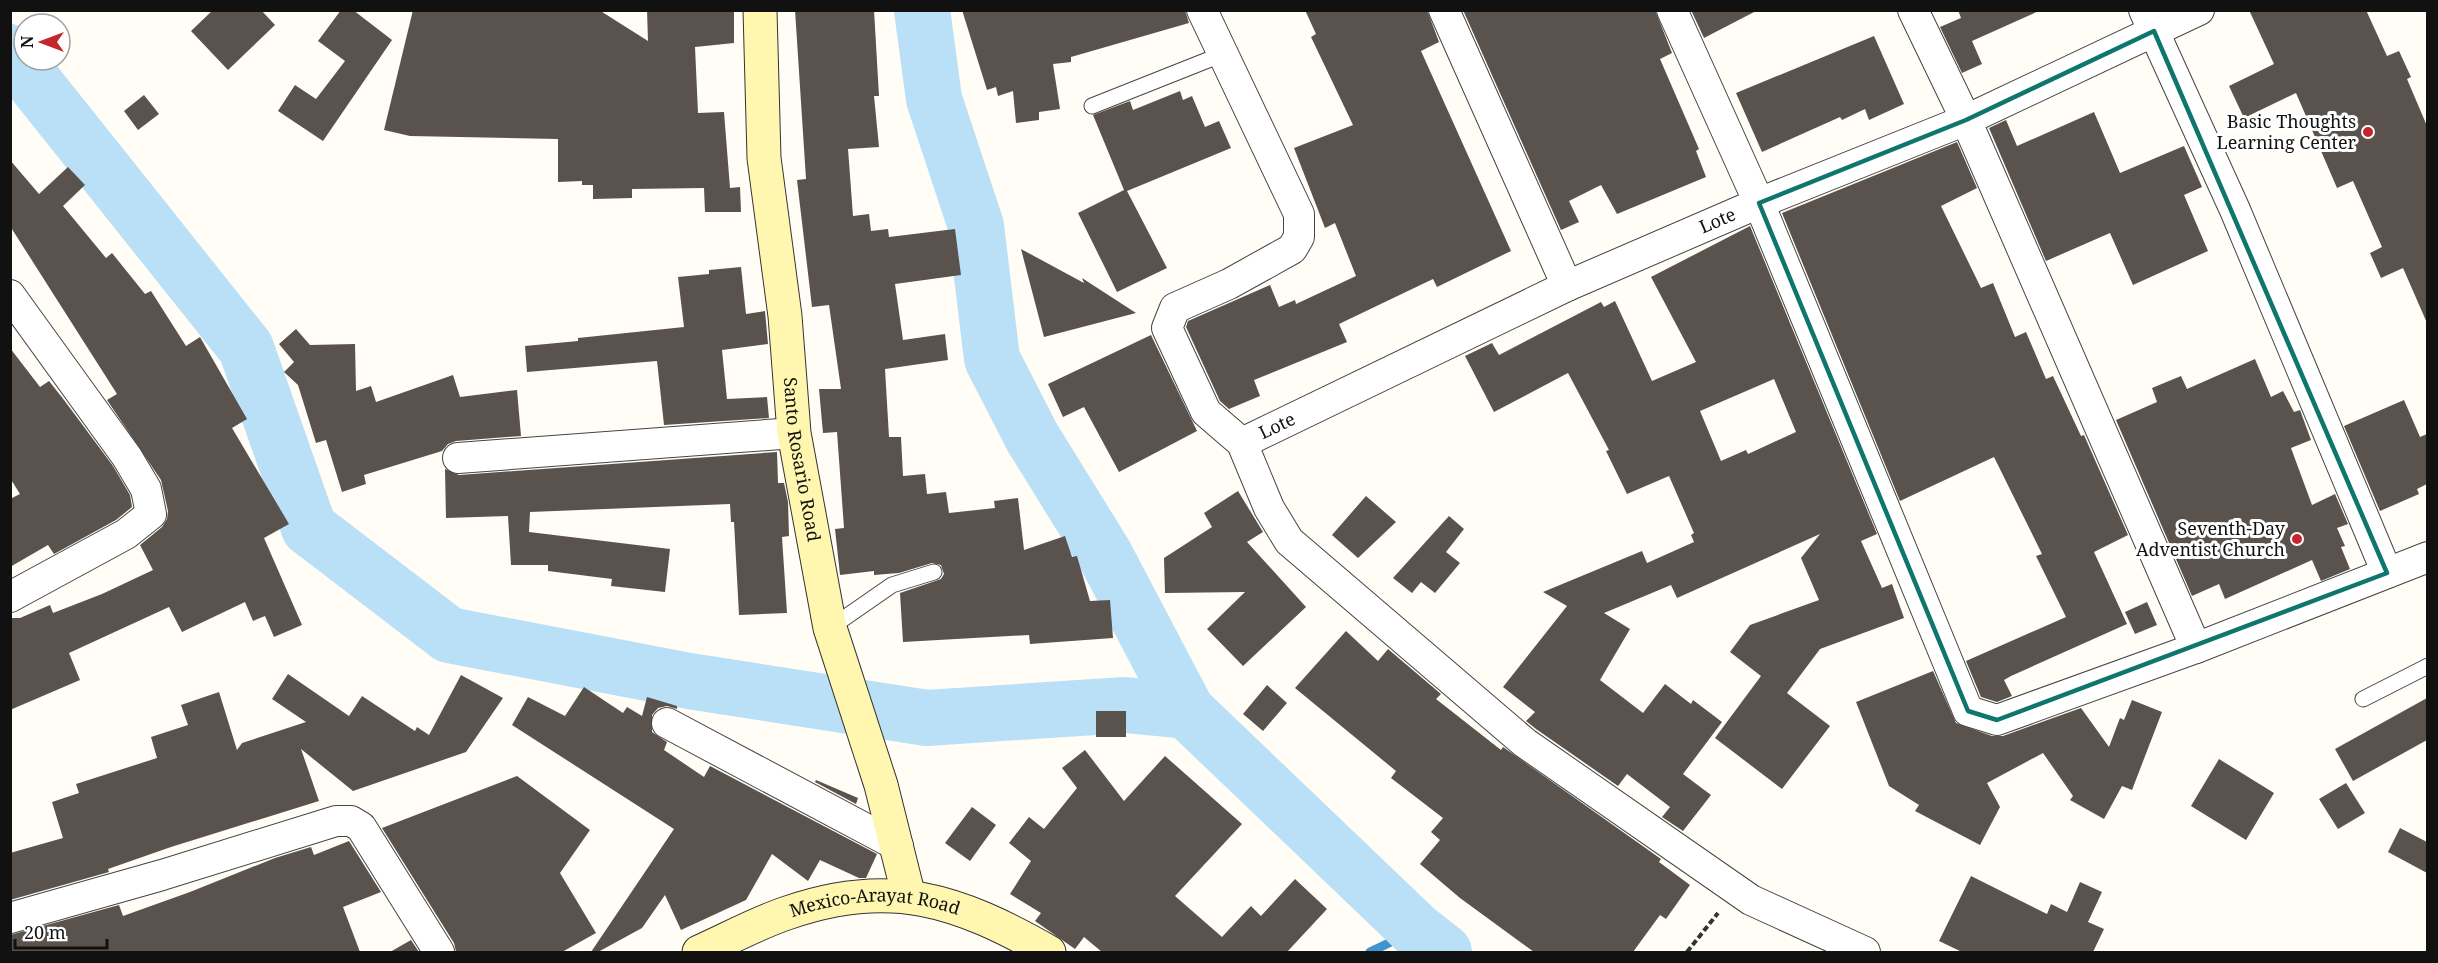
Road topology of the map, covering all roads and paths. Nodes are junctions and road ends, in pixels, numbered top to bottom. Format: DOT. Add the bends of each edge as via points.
graph roads {
  1 [pos="760,10"];
  2 [pos="1202,10"];
  3 [pos="1444,10"];
  4 [pos="1672,10"];
  5 [pos="1913,10"];
  6 [pos="2199,10"];
  7 [pos="2149,21"];
  8 [pos="1222,54"];
  9 [pos="1092,106"];
  10 [pos="1966,120"];
  11 [pos="1759,203"];
  12 [pos="1567,286"];
  13 [pos="10,295"];
  14 [pos="794,433"];
  15 [pos="1242,443"];
  16 [pos="458,458"];
  17 [pos="2427,556"];
  18 [pos="934,572"];
  19 [pos="2387,573"];
  20 [pos="10,597"];
  21 [pos="830,628"];
  22 [pos="2196,648"];
  23 [pos="2427,666"];
  24 [pos="2364,699"];
  25 [pos="667,723"];
  26 [pos="898,846"];
  27 [pos="1737,889"];
  28 [pos="909,897"];
  29 [pos="10,918"];
  30 [pos="439,952"];
  31 [pos="699,952"];
  32 [pos="1049,952"];
  33 [pos="1687,952"];
  34 [pos="1865,952"];
  1 -- 14 [label="street, Santo Rosario Road" via="764,158 785,316"];
  2 -- 8 [label="street"];
  3 -- 12 [label="street"];
  4 -- 11 [label="street"];
  5 -- 10 [label="street"];
  6 -- 7 [label="street, Lote"];
  7 -- 10 [label="street, Lote"];
  7 -- 19 [label="street" via="2235,210"];
  8 -- 9 [label="lane"];
  8 -- 15 [label="street" via="1299,214 1299,237 1292,249 1175,308 1167,328 1206,411"];
  10 -- 11 [label="street, Lote"];
  10 -- 22 [label="street"];
  11 -- 12 [label="street, Lote"];
  11 -- 22 [label="street" via="1968,711 1997,720"];
  12 -- 15 [label="street, Lote"];
  13 -- 20 [label="street" via="127,457 146,489 151,514 126,534"];
  14 -- 16 [label="street"];
  14 -- 21 [label="street, Santo Rosario Road"];
  15 -- 27 [label="street" via="1269,508 1289,541 1325,575 1526,743"];
  17 -- 19 [label="street"];
  18 -- 21 [label="lane" via="892,585"];
  19 -- 22 [label="street"];
  21 -- 26 [label="street, Santo Rosario Road"];
  23 -- 24 [label="lane"];
  25 -- 26 [label="street"];
  26 -- 28 [label="street, Santo Rosario Road"];
  27 -- 33 [label="path"];
  27 -- 34 [label="street" via="1798,924"];
  28 -- 31 [label="street, Mexico-Arayat Road" via="855,896 787,913"];
  28 -- 32 [label="street, Mexico-Arayat Road" via="964,909"];
  29 -- 30 [label="street" via="325,824 351,821 361,827"];
}
